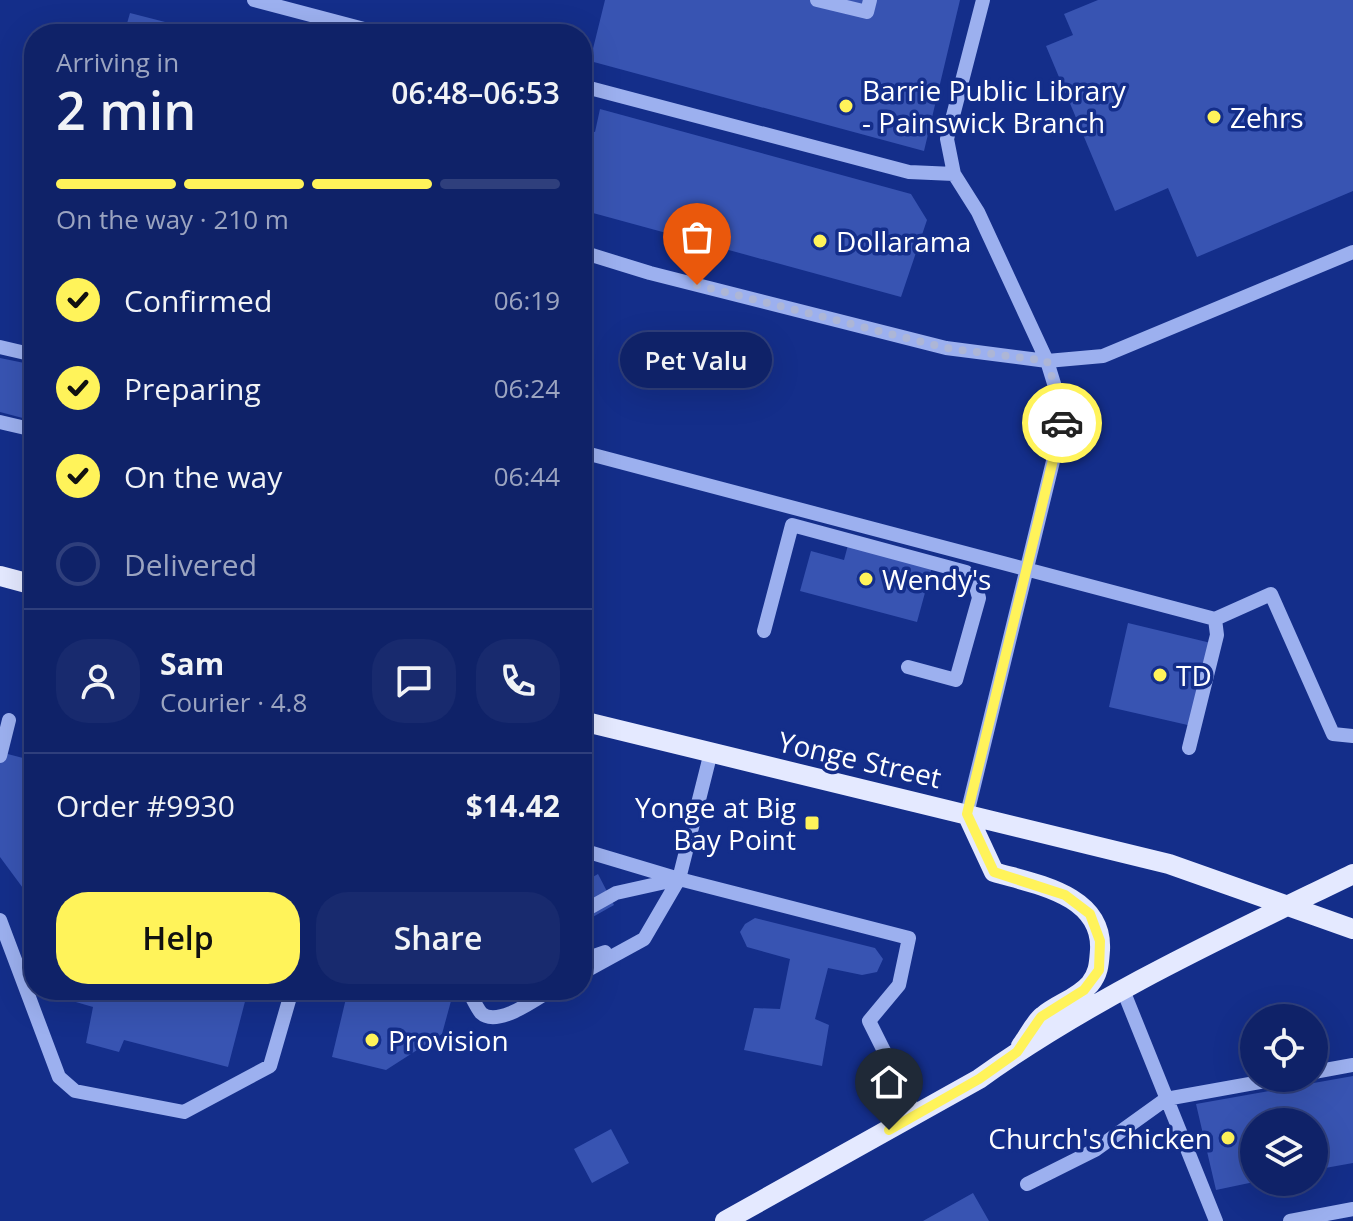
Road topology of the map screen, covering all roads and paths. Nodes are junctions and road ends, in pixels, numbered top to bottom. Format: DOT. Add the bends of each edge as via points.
graph roads {
  1 [pos="254,0"];
  2 [pos="817,0"];
  3 [pos="870,0"];
  4 [pos="983,0"];
  5 [pos="345,24"];
  6 [pos="592,89"];
  7 [pos="954,174"];
  8 [pos="1353,252"];
  9 [pos="592,255"];
  10 [pos="0,347"];
  11 [pos="24,353"];
  12 [pos="1047,361"];
  13 [pos="0,422"];
  14 [pos="24,428"];
  15 [pos="592,455"];
  16 [pos="1025,568"];
  17 [pos="0,576"];
  18 [pos="24,582"];
  19 [pos="1215,619"];
  20 [pos="764,631"];
  21 [pos="908,667"];
  22 [pos="9,720"];
  23 [pos="592,723"];
  24 [pos="1353,736"];
  25 [pos="1189,748"];
  26 [pos="711,752"];
  27 [pos="0,756"];
  28 [pos="967,814"];
  29 [pos="592,853"];
  30 [pos="1353,874"];
  31 [pos="679,879"];
  32 [pos="592,906"];
  33 [pos="1288,906"];
  34 [pos="0,920"];
  35 [pos="1353,929"];
  36 [pos="644,939"];
  37 [pos="592,957"];
  38 [pos="592,968"];
  39 [pos="24,984"];
  40 [pos="1123,990"];
  41 [pos="30,1000"];
  42 [pos="289,1000"];
  43 [pos="474,1000"];
  44 [pos="533,1000"];
  45 [pos="1017,1052"];
  46 [pos="1353,1065"];
  47 [pos="1328,1069"];
  48 [pos="1240,1086"];
  49 [pos="1166,1099"];
  50 [pos="916,1115"];
  51 [pos="1027,1184"];
  52 [pos="1353,1209"];
  53 [pos="725,1221"];
  54 [pos="1216,1221"];
  55 [pos="1290,1221"];
  1 -- 5 [label="lane"];
  2 -- 3 [label="lane" via="867,12"];
  4 -- 7 [label="lane" via="947,139"];
  6 -- 7 [label="lane" via="909,172"];
  7 -- 12 [label="lane" via="978,212"];
  8 -- 12 [label="lane" via="1103,356"];
  9 -- 12 [label="lane" via="946,348"];
  10 -- 11 [label="lane"];
  12 -- 16 [label="lane" via="1064,416"];
  13 -- 14 [label="lane"];
  15 -- 16 [label="lane"];
  16 -- 19 [label="lane"];
  16 -- 28 [label="lane"];
  17 -- 18 [label="main road"];
  19 -- 24 [label="lane" via="1271,594 1333,734"];
  19 -- 25 [label="lane" via="1217,635"];
  20 -- 21 [label="lane" via="792,525 966,572 979,598 956,680"];
  22 -- 27 [label="lane"];
  23 -- 26 [label="main road, Yonge Street"];
  26 -- 28 [label="main road, Yonge Street"];
  26 -- 31 [label="lane"];
  28 -- 33 [label="main road, Yonge Street" via="1169,864"];
  28 -- 45 [label="main road" via="994,872 1065,895 1090,914 1100,941 1099,970 1092,982 1041,1017"];
  29 -- 31 [label="lane"];
  30 -- 33 [label="main road"];
  31 -- 32 [label="lane" via="616,893"];
  31 -- 36 [label="lane"];
  31 -- 50 [label="lane" via="909,938 899,985 869,1021"];
  33 -- 35 [label="main road, Yonge Street"];
  33 -- 40 [label="main road"];
  34 -- 39 [label="lane"];
  36 -- 37 [label="lane"];
  36 -- 38 [label="lane"];
  40 -- 45 [label="main road"];
  40 -- 49 [label="lane"];
  41 -- 42 [label="lane" via="59,1077 75,1091 184,1112 270,1066"];
  43 -- 44 [label="lane" via="482,1014 493,1018"];
  45 -- 50 [label="main road"];
  46 -- 47 [label="lane"];
  48 -- 49 [label="lane"];
  49 -- 51 [label="lane" via="1095,1150"];
  49 -- 54 [label="lane"];
  50 -- 53 [label="main road"];
  52 -- 55 [label="lane"];
}
